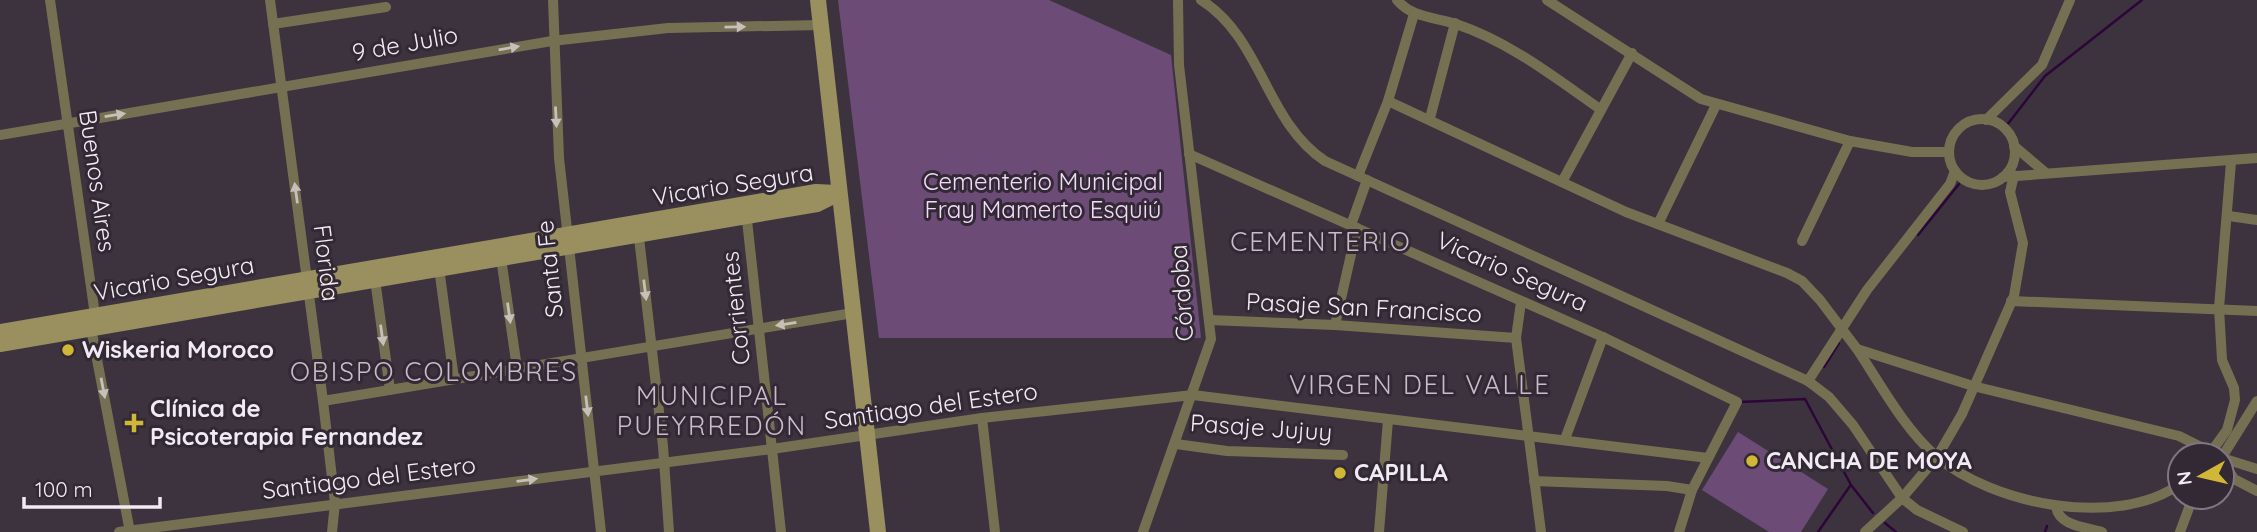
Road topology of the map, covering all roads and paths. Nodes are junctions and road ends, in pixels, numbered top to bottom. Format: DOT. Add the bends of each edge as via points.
graph roads {
  1 [pos="50,0"];
  2 [pos="270,0"];
  3 [pos="553,0"];
  4 [pos="818,0"];
  5 [pos="1178,0"];
  6 [pos="1201,0"];
  7 [pos="1397,0"];
  8 [pos="1547,0"];
  9 [pos="2070,0"];
  10 [pos="386,6"];
  11 [pos="1414,14"];
  12 [pos="1455,23"];
  13 [pos="273,24"];
  14 [pos="820,25"];
  15 [pos="552,41"];
  16 [pos="1632,53"];
  17 [pos="282,86"];
  18 [pos="1388,101"];
  19 [pos="1716,105"];
  20 [pos="1600,109"];
  21 [pos="1430,118"];
  22 [pos="1986,120"];
  23 [pos="67,123"];
  24 [pos="0,135"];
  25 [pos="1850,141"];
  26 [pos="2014,146"];
  27 [pos="1949,152"];
  28 [pos="1189,154"];
  29 [pos="2257,159"];
  30 [pos="2231,162"];
  31 [pos="1955,171"];
  32 [pos="2046,173"];
  33 [pos="2009,176"];
  34 [pos="1363,178"];
  35 [pos="1562,182"];
  36 [pos="839,193"];
  37 [pos="746,210"];
  38 [pos="2229,216"];
  39 [pos="2257,220"];
  40 [pos="1658,224"];
  41 [pos="1354,227"];
  42 [pos="638,228"];
  43 [pos="568,240"];
  44 [pos="1802,241"];
  45 [pos="501,258"];
  46 [pos="439,268"];
  47 [pos="375,279"];
  48 [pos="308,285"];
  49 [pos="2011,301"];
  50 [pos="1521,302"];
  51 [pos="2219,308"];
  52 [pos="2257,311"];
  53 [pos="853,313"];
  54 [pos="1209,320"];
  55 [pos="93,322"];
  56 [pos="1335,325"];
  57 [pos="1842,326"];
  58 [pos="759,328"];
  59 [pos="0,333"];
  60 [pos="1604,337"];
  61 [pos="1516,338"];
  62 [pos="652,345"];
  63 [pos="1857,349"];
  64 [pos="581,357"];
  65 [pos="517,368"];
  66 [pos="454,379"];
  67 [pos="1808,381"];
  68 [pos="1973,386"];
  69 [pos="390,390"];
  70 [pos="1193,395"];
  71 [pos="323,401"];
  72 [pos="2257,401"];
  73 [pos="982,418"];
  74 [pos="1388,420"];
  75 [pos="867,435"];
  76 [pos="1527,436"];
  77 [pos="1564,439"];
  78 [pos="2188,441"];
  79 [pos="2223,441"];
  80 [pos="2228,441"];
  81 [pos="1176,444"];
  82 [pos="772,449"];
  83 [pos="1343,455"];
  84 [pos="1937,457"];
  85 [pos="1708,458"];
  86 [pos="663,462"];
  87 [pos="2236,462"];
  88 [pos="2257,469"];
  89 [pos="595,471"];
  90 [pos="2236,480"];
  91 [pos="1534,481"];
  92 [pos="1692,490"];
  93 [pos="2257,491"];
  94 [pos="2166,493"];
  95 [pos="1902,498"];
  96 [pos="335,503"];
  97 [pos="2056,506"];
  98 [pos="2188,511"];
  99 [pos="127,531"];
  100 [pos="332,532"];
  101 [pos="601,532"];
  102 [pos="669,532"];
  103 [pos="781,532"];
  104 [pos="878,532"];
  105 [pos="995,532"];
  106 [pos="1143,532"];
  107 [pos="1379,532"];
  108 [pos="1541,532"];
  109 [pos="1679,532"];
  110 [pos="1865,532"];
  111 [pos="1963,532"];
  112 [pos="2102,532"];
  113 [pos="2180,532"];
  1 -- 23 [label="street, Buenos Aires"];
  2 -- 13 [label="street, Florida"];
  3 -- 15 [label="street, Santa Fe"];
  4 -- 14 [label="street"];
  5 -- 28 [label="street, Córdoba" via="1179,65"];
  6 -- 34 [label="street" via="1232,25 1277,109 1307,149"];
  7 -- 11 [label="street"];
  8 -- 16 [label="street"];
  9 -- 22 [label="street" via="2042,65"];
  10 -- 13 [label="street"];
  11 -- 12 [label="street"];
  11 -- 18 [label="street"];
  12 -- 20 [label="street" via="1510,46"];
  12 -- 21 [label="street"];
  13 -- 17 [label="street, Florida"];
  15 -- 14 [label="street, 9 de Julio, one-way" via="668,28"];
  14 -- 36 [label="street"];
  17 -- 15 [label="street, 9 de Julio, one-way"];
  15 -- 43 [label="street, Santa Fe, one-way"];
  16 -- 19 [label="street"];
  16 -- 20 [label="street"];
  23 -- 17 [label="street, 9 de Julio, one-way"];
  48 -- 17 [label="street, Florida, one-way"];
  18 -- 21 [label="street"];
  18 -- 34 [label="street"];
  19 -- 25 [label="street"];
  19 -- 40 [label="street"];
  20 -- 35 [label="street"];
  21 -- 35 [label="street"];
  22 -- 26 [label="street" via="2004,129"];
  22 -- 27 [label="street" via="1960,127"];
  23 -- 24 [label="street, 9 de Julio"];
  23 -- 55 [label="street, Buenos Aires"];
  25 -- 27 [label="street" via="1912,152"];
  25 -- 44 [label="street"];
  26 -- 32 [label="street"];
  26 -- 33 [label="street"];
  27 -- 31 [label="street"];
  28 -- 41 [label="street, Vicario Segura"];
  28 -- 54 [label="street, Córdoba"];
  29 -- 30 [label="street"];
  30 -- 32 [label="street"];
  30 -- 38 [label="street"];
  31 -- 33 [label="street" via="1978,185"];
  31 -- 57 [label="street" via="1950,184"];
  32 -- 33 [label="street"];
  33 -- 49 [label="street" via="2023,243"];
  34 -- 41 [label="street"];
  34 -- 67 [label="street"];
  35 -- 40 [label="street"];
  36 -- 37 [label="street, Vicario Segura" via="816,192"];
  36 -- 53 [label="street"];
  37 -- 42 [label="street, Vicario Segura"];
  37 -- 58 [label="street, Corrientes"];
  38 -- 39 [label="street"];
  38 -- 51 [label="street"];
  40 -- 57 [label="street" via="1802,281"];
  41 -- 50 [label="street, Vicario Segura"];
  41 -- 56 [label="street"];
  42 -- 43 [label="street, Vicario Segura"];
  42 -- 62 [label="street, one-way"];
  43 -- 45 [label="street, Vicario Segura"];
  43 -- 48 [label="street, Vicario Segura"];
  43 -- 64 [label="street, Santa Fe"];
  45 -- 46 [label="street, Vicario Segura"];
  45 -- 65 [label="street, one-way"];
  46 -- 47 [label="street, Vicario Segura"];
  46 -- 66 [label="street"];
  47 -- 48 [label="street, Vicario Segura"];
  47 -- 69 [label="street, one-way"];
  48 -- 55 [label="street, Vicario Segura"];
  48 -- 71 [label="street, Florida"];
  49 -- 51 [label="street"];
  49 -- 68 [label="street"];
  50 -- 60 [label="street, Vicario Segura"];
  50 -- 61 [label="street"];
  51 -- 52 [label="street"];
  51 -- 79 [label="street" via="2222,360 2235,400"];
  53 -- 58 [label="street, one-way"];
  53 -- 75 [label="street"];
  54 -- 56 [label="street, Pasaje San Francisco"];
  54 -- 70 [label="street, Córdoba" via="1211,339"];
  55 -- 59 [label="street, Vicario Segura"];
  55 -- 99 [label="street, Buenos Aires, one-way"];
  56 -- 61 [label="street, Pasaje San Francisco"];
  57 -- 63 [label="street"];
  57 -- 67 [label="street"];
  58 -- 62 [label="street"];
  58 -- 82 [label="street, Corrientes"];
  60 -- 77 [label="street"];
  60 -- 85 [label="street, Vicario Segura" via="1737,402"];
  61 -- 76 [label="street"];
  62 -- 64 [label="street"];
  62 -- 86 [label="street"];
  63 -- 68 [label="street"];
  63 -- 84 [label="street"];
  64 -- 65 [label="street"];
  64 -- 89 [label="street, Santa Fe, one-way"];
  65 -- 66 [label="street"];
  66 -- 69 [label="street"];
  67 -- 95 [label="street" via="1853,425"];
  68 -- 78 [label="street"];
  68 -- 84 [label="street"];
  69 -- 71 [label="street"];
  70 -- 73 [label="street, Santiago del Estero"];
  70 -- 74 [label="street, Santiago del Estero"];
  70 -- 81 [label="street, Córdoba"];
  71 -- 96 [label="street, Florida"];
  72 -- 80 [label="street"];
  73 -- 75 [label="street, Santiago del Estero"];
  73 -- 105 [label="street"];
  74 -- 76 [label="street, Santiago del Estero"];
  74 -- 107 [label="street"];
  75 -- 82 [label="street, Santiago del Estero"];
  75 -- 104 [label="street"];
  76 -- 77 [label="street, Santiago del Estero"];
  76 -- 91 [label="street"];
  77 -- 85 [label="street, Santiago del Estero"];
  81 -- 83 [label="street, Pasaje Jujuy" via="1227,451"];
  81 -- 106 [label="street, Córdoba"];
  82 -- 86 [label="street, Santiago del Estero"];
  82 -- 103 [label="street, Corrientes"];
  84 -- 95 [label="street"];
  84 -- 97 [label="street" via="1985,485 2036,504"];
  85 -- 92 [label="street"];
  86 -- 89 [label="street, Santiago del Estero"];
  86 -- 102 [label="street"];
  87 -- 88 [label="street"];
  96 -- 89 [label="street, Santiago del Estero, one-way"];
  89 -- 101 [label="street, Santa Fe"];
  90 -- 93 [label="street"];
  91 -- 92 [label="street"];
  91 -- 108 [label="street"];
  92 -- 109 [label="street"];
  94 -- 97 [label="street" via="2143,503"];
  95 -- 110 [label="street"];
  95 -- 111 [label="street"];
  96 -- 99 [label="street, Santiago del Estero"];
  96 -- 100 [label="street, Florida"];
  97 -- 112 [label="street" via="2064,521"];
  98 -- 113 [label="street"];
}
